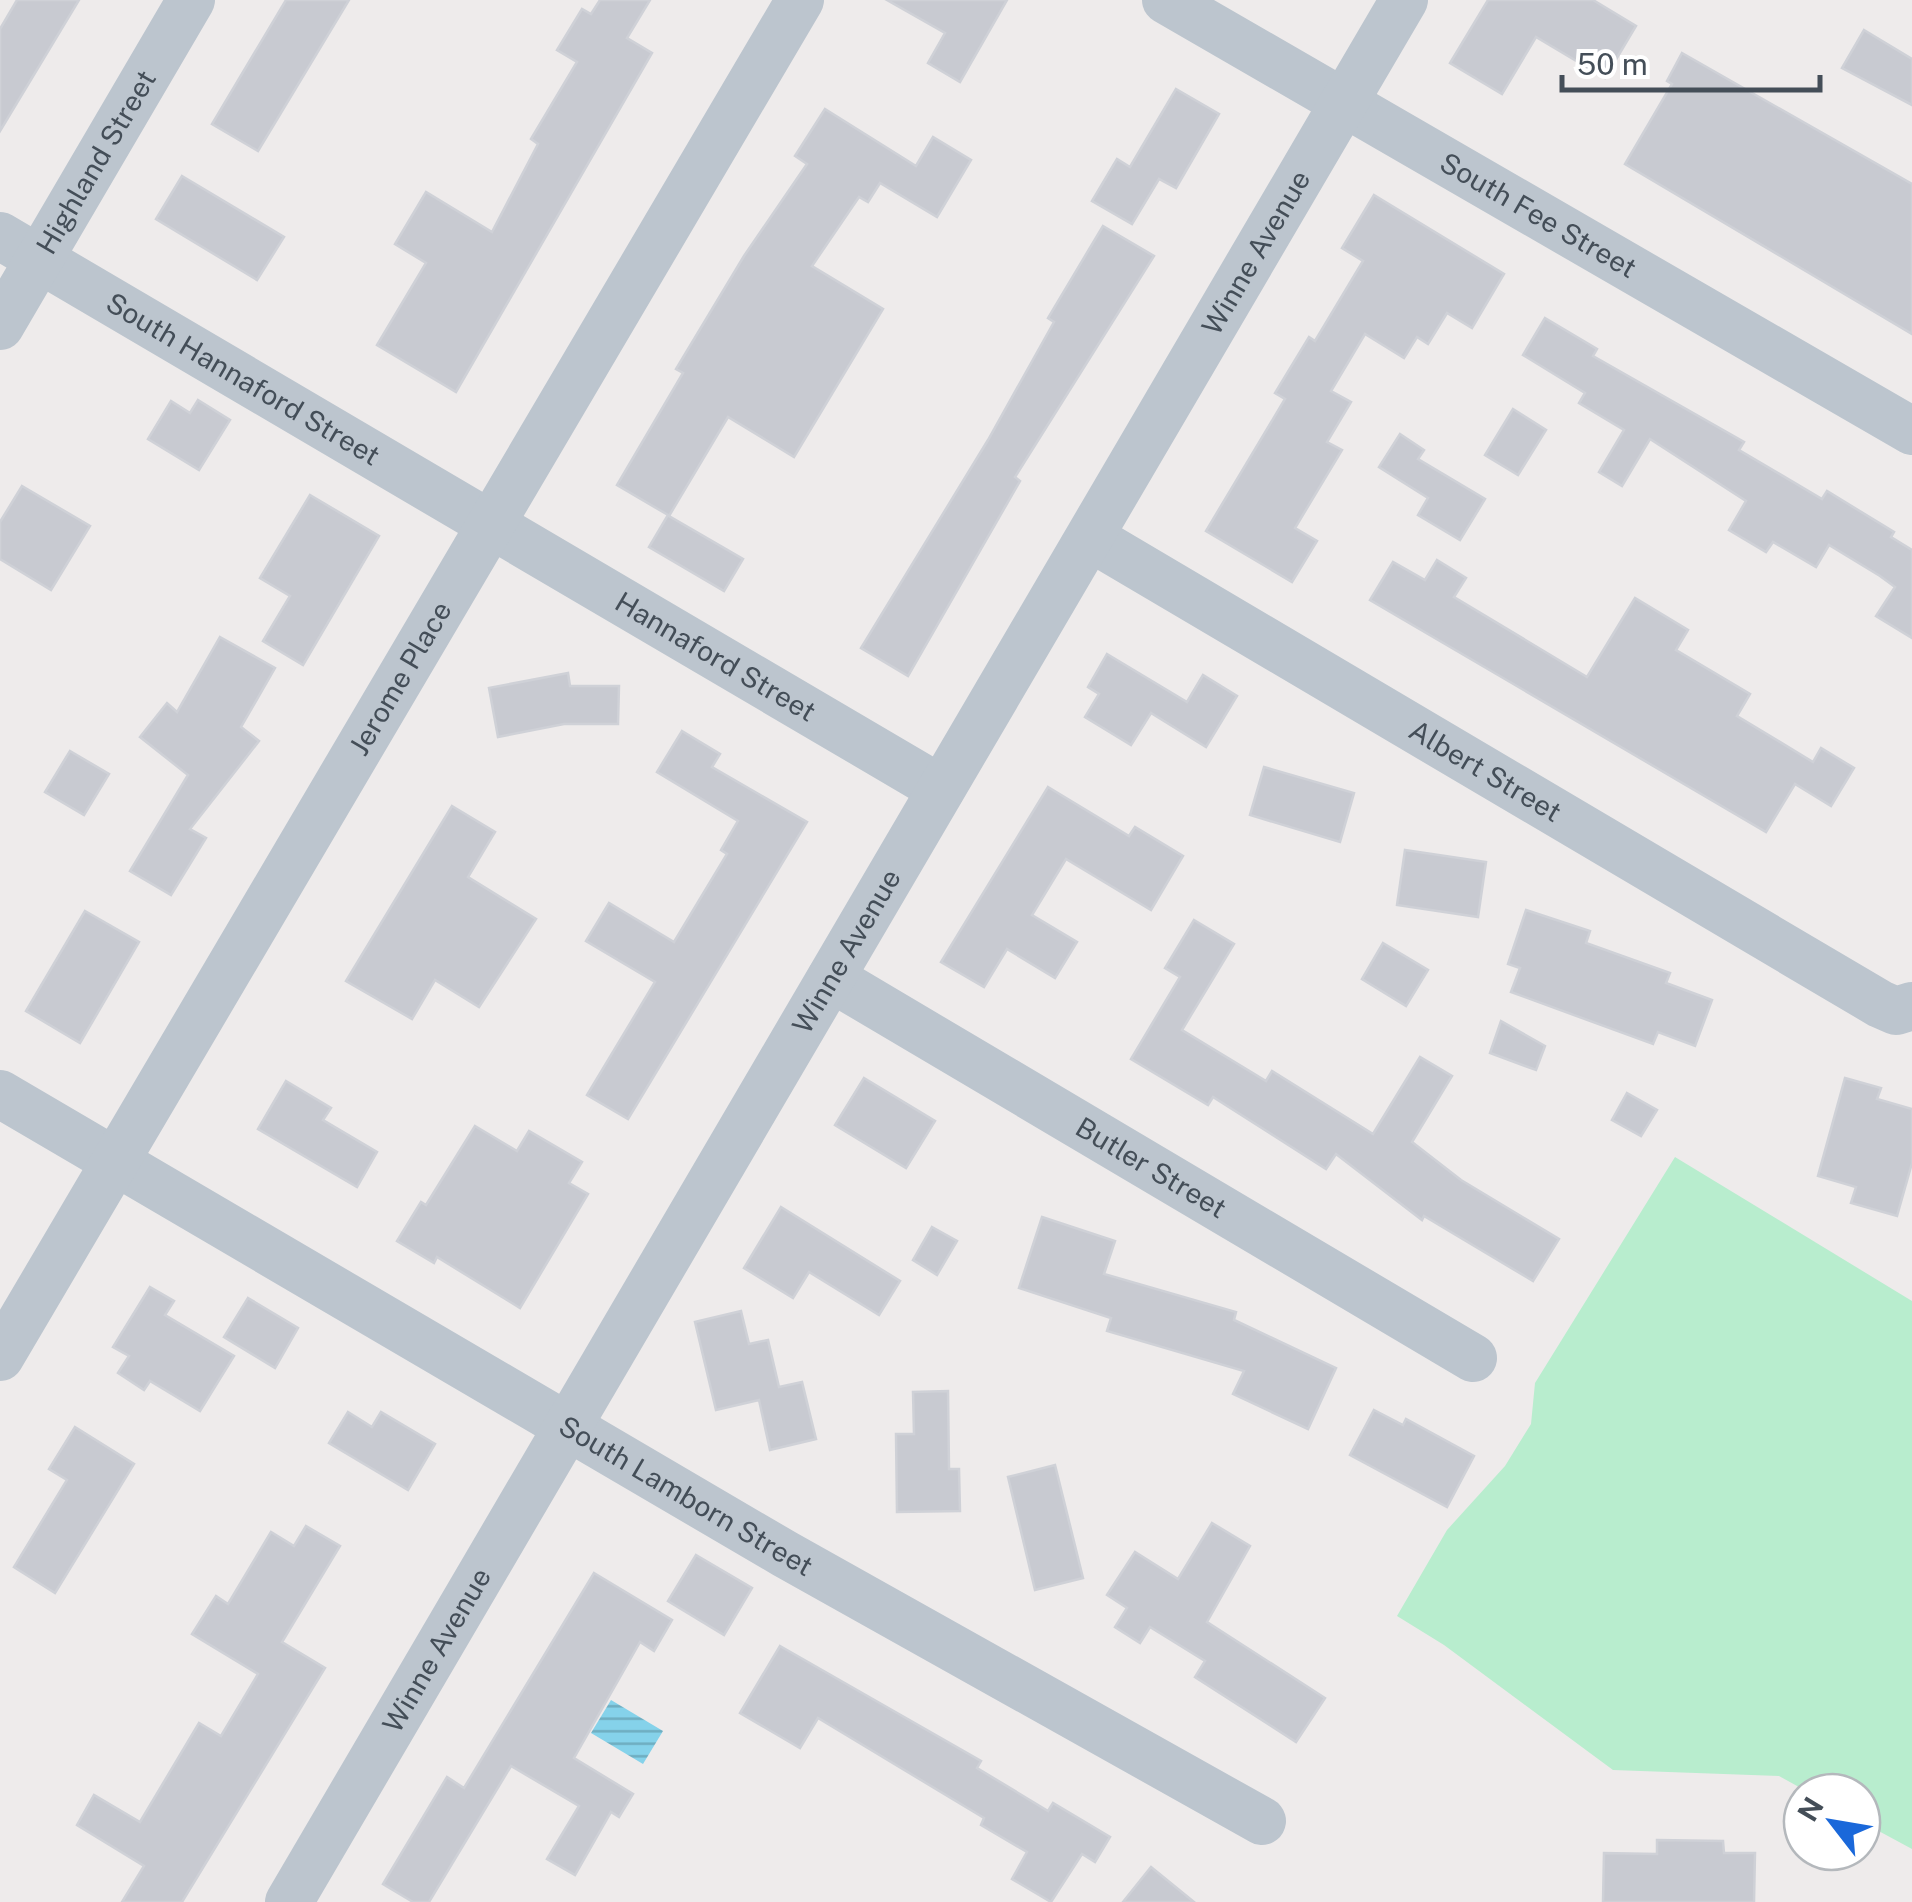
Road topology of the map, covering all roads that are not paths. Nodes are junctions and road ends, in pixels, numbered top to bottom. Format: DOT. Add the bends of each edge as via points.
graph roads {
  1 [pos="191,0"];
  2 [pos="800,0"];
  3 [pos="1166,0"];
  4 [pos="1404,0"];
  5 [pos="1343,104"];
  6 [pos="19,247"];
  7 [pos="0,326"];
  8 [pos="1912,432"];
  9 [pos="488,524"];
  10 [pos="1090,538"];
  11 [pos="941,789"];
  12 [pos="830,978"];
  13 [pos="1896,1005"];
  14 [pos="0,1094"];
  15 [pos="115,1162"];
  16 [pos="0,1357"];
  17 [pos="1473,1358"];
  18 [pos="565,1426"];
  19 [pos="1262,1820"];
  20 [pos="289,1902"];
  1 -- 6 [label="street, Highland Street"];
  2 -- 9 [label="street, Jerome Place"];
  3 -- 5 [label="street, South Fee Street"];
  4 -- 5 [label="street, Winne Avenue"];
  5 -- 8 [label="street, South Fee Street"];
  5 -- 10 [label="street, Winne Avenue"];
  6 -- 7 [label="street, Highland Street"];
  6 -- 9 [label="street, South Hannaford Street"];
  9 -- 11 [label="street, Hannaford Street"];
  9 -- 15 [label="street, Jerome Place"];
  10 -- 11 [label="street, Winne Avenue"];
  10 -- 13 [label="street, Albert Street"];
  11 -- 12 [label="street, Winne Avenue"];
  12 -- 17 [label="street, Butler Street"];
  12 -- 18 [label="street, Winne Avenue"];
  14 -- 15 [label="street, South Lamborn Street"];
  15 -- 16 [label="street, Jerome Place"];
  15 -- 18 [label="street, South Lamborn Street"];
  18 -- 19 [label="street, South Lamborn Street"];
  18 -- 20 [label="street, Winne Avenue"];
}
